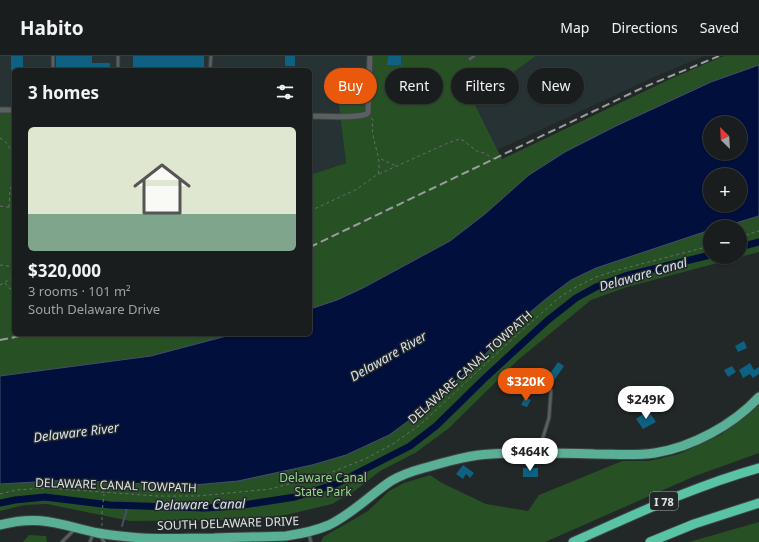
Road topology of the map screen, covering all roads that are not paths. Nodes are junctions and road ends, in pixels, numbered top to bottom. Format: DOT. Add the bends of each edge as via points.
graph roads {
  1 [pos="53,56"];
  2 [pos="118,56"];
  3 [pos="210,56"];
  4 [pos="370,56"];
  5 [pos="474,56"];
  6 [pos="470,59"];
  7 [pos="53,68"];
  8 [pos="118,68"];
  9 [pos="210,68"];
  10 [pos="0,110"];
  11 [pos="12,110"];
  12 [pos="312,116"];
  13 [pos="552,390"];
  14 [pos="759,397"];
  15 [pos="538,453"];
  16 [pos="759,468"];
  17 [pos="759,502"];
  18 [pos="0,525"];
  19 [pos="77,528"];
  20 [pos="308,532"];
  21 [pos="99,535"];
  22 [pos="62,542"];
  23 [pos="90,542"];
  24 [pos="310,542"];
  25 [pos="572,542"];
  26 [pos="650,542"];
  1 -- 7 [label="lane"];
  2 -- 8 [label="lane"];
  3 -- 9 [label="lane"];
  4 -- 12 [label="street" via="367,114"];
  5 -- 6 [label="lane"];
  10 -- 11 [label="street"];
  13 -- 15 [label="lane" via="548,418"];
  14 -- 15 [label="highway, SOUTH DELAWARE DRIVE" via="744,412 718,429 670,450 638,454"];
  15 -- 20 [label="highway, SOUTH DELAWARE DRIVE" via="460,458 410,472 391,481 338,520"];
  16 -- 25 [label="highway, I 78" via="680,494"];
  17 -- 26 [label="highway"];
  18 -- 19 [label="highway, SOUTH DELAWARE DRIVE" via="23,520 41,520"];
  19 -- 21 [label="highway, SOUTH DELAWARE DRIVE"];
  19 -- 22 [label="lane"];
  20 -- 21 [label="highway, SOUTH DELAWARE DRIVE" via="267,537 166,539"];
  20 -- 24 [label="lane"];
  21 -- 23 [label="lane"];
}
